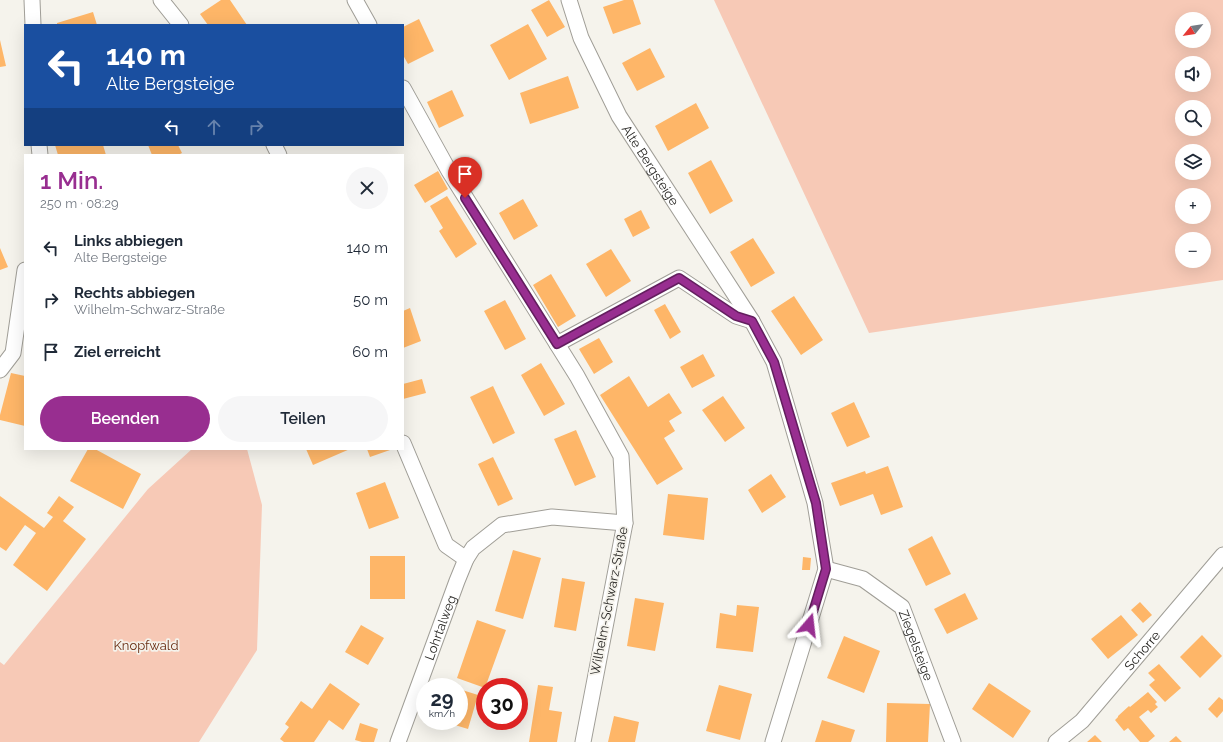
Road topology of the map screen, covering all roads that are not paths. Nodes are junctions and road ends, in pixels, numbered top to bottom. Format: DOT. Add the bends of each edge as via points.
graph roads {
  1 [pos="32,0"];
  2 [pos="161,0"];
  3 [pos="355,0"];
  4 [pos="569,0"];
  5 [pos="33,24"];
  6 [pos="180,24"];
  7 [pos="368,24"];
  8 [pos="404,90"];
  9 [pos="24,277"];
  10 [pos="752,321"];
  11 [pos="557,344"];
  12 [pos="0,370"];
  13 [pos="404,445"];
  14 [pos="625,523"];
  15 [pos="1223,555"];
  16 [pos="466,559"];
  17 [pos="826,569"];
  18 [pos="398,742"];
  19 [pos="583,742"];
  20 [pos="773,742"];
  21 [pos="953,742"];
  22 [pos="1056,742"];
  1 -- 5 [label="street"];
  2 -- 6 [label="street"];
  3 -- 7 [label="street"];
  4 -- 10 [label="street, Alte Bergsteige" via="581,38 619,116"];
  8 -- 11 [label="street, Wilhelm-Schwarz-Straße" via="449,171"];
  9 -- 12 [label="street" via="13,353"];
  10 -- 11 [label="street" via="736,316 679,278"];
  10 -- 17 [label="street, Alte Bergsteige" via="774,362 816,503"];
  11 -- 14 [label="street, Wilhelm-Schwarz-Straße" via="621,456"];
  13 -- 16 [label="street" via="446,545"];
  14 -- 16 [label="street, Lohrtalweg" via="552,517 502,525 472,548"];
  14 -- 19 [label="street, Wilhelm-Schwarz-Straße"];
  15 -- 22 [label="street, Schorre" via="1082,721"];
  16 -- 18 [label="street, Lohrtalweg"];
  17 -- 20 [label="street, Alte Bergsteige"];
  17 -- 21 [label="street, Ziegelsteige" via="863,579 902,607"];
}
